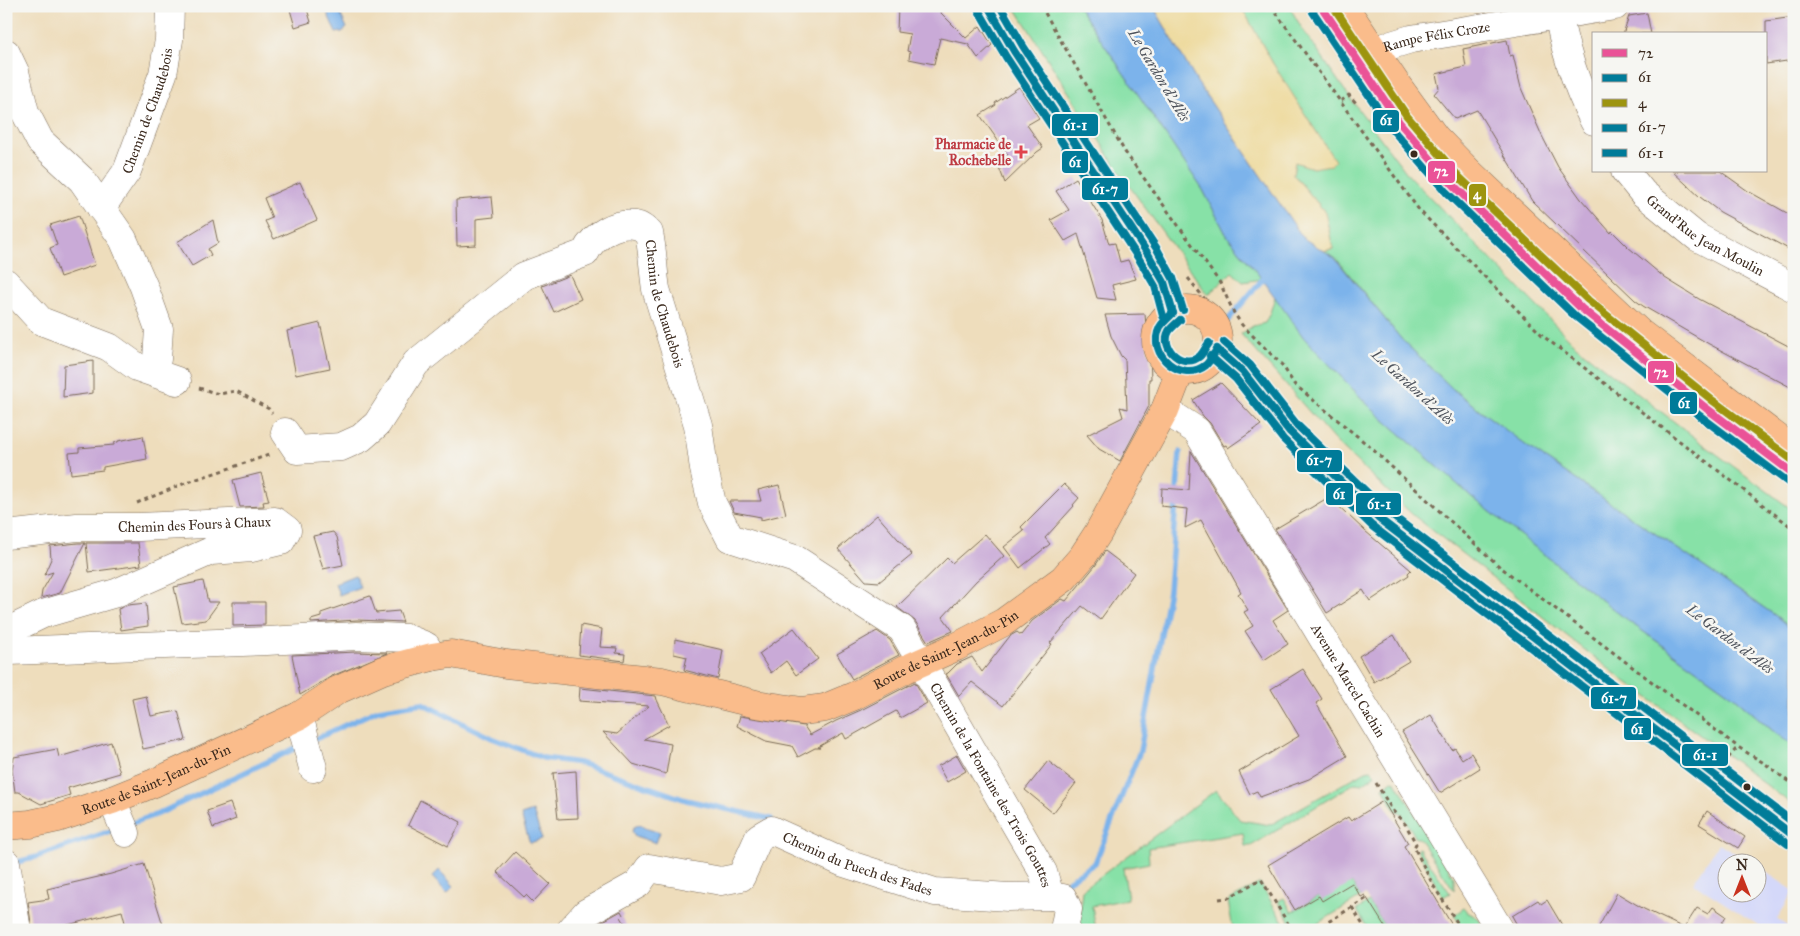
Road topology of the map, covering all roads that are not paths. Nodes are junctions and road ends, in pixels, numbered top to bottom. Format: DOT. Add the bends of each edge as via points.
graph roads {
  1 [pos="170,6"];
  2 [pos="988,6"];
  3 [pos="1321,6"];
  4 [pos="1344,6"];
  5 [pos="1615,6"];
  6 [pos="1558,11"];
  7 [pos="6,53"];
  8 [pos="1365,53"];
  9 [pos="1592,117"];
  10 [pos="1626,172"];
  11 [pos="101,208"];
  12 [pos="6,283"];
  13 [pos="1794,288"];
  14 [pos="1192,308"];
  15 [pos="1223,339"];
  16 [pos="150,371"];
  17 [pos="1178,378"];
  18 [pos="177,381"];
  19 [pos="1164,410"];
  20 [pos="1197,431"];
  21 [pos="291,441"];
  22 [pos="1794,450"];
  23 [pos="1794,474"];
  24 [pos="6,536"];
  25 [pos="6,632"];
  26 [pos="6,648"];
  27 [pos="432,657"];
  28 [pos="922,662"];
  29 [pos="584,674"];
  30 [pos="306,742"];
  31 [pos="6,826"];
  32 [pos="1794,836"];
  33 [pos="7,870"];
  34 [pos="1046,884"];
  35 [pos="17,930"];
  36 [pos="571,930"];
  37 [pos="1064,930"];
  38 [pos="1500,930"];
  1 -- 11 [label="street, Chemin de Chaudebois" via="163,74 127,171"];
  2 -- 14 [label="main road" via="1164,282"];
  3 -- 8 [label="main road"];
  4 -- 8 [label="main road"];
  5 -- 6 [label="street, Rampe Félix Croze"];
  6 -- 8 [label="street, Rampe Félix Croze" via="1411,39"];
  6 -- 9 [label="street" via="1580,93"];
  7 -- 11 [label="street" via="15,72 25,112 40,141 82,180"];
  8 -- 22 [label="main road" via="1397,85 1435,137 1470,173 1640,333"];
  8 -- 23 [label="main road" via="1399,122 1453,185 1510,241 1581,308"];
  10 -- 13 [label="street, Grand'Rue Jean Moulin" via="1643,193 1698,237"];
  11 -- 16 [label="street" via="123,239 159,329 157,359"];
  12 -- 16 [label="street" via="41,322 109,347 137,367"];
  14 -- 15 [label="main road" via="1207,316"];
  14 -- 17 [label="main road" via="1165,318 1156,335 1159,353"];
  15 -- 17 [label="main road" via="1207,365"];
  15 -- 32 [label="main road" via="1243,372 1290,432 1378,518"];
  16 -- 18 [label="street"];
  17 -- 19 [label="main road, Route de Saint-Jean-du-Pin"];
  17 -- 20 [label="street, Avenue Marcel Cachin"];
  19 -- 20 [label="street, Avenue Marcel Cachin"];
  19 -- 28 [label="main road, Route de Saint-Jean-du-Pin" via="1098,533 1063,579 1004,622"];
  20 -- 38 [label="street, Avenue Marcel Cachin"];
  21 -- 28 [label="street, Chemin de Chaudebois" via="341,447 361,438 377,424 416,363 524,276 585,253 597,236 618,226 640,226 649,233 656,289 698,424 712,503 730,538 795,559 902,629"];
  24 -- 25 [label="street, Chemin des Fours à Chaux" via="78,527 275,521 286,530 281,541 211,552 116,593 43,614"];
  26 -- 27 [label="street" via="10,651 356,636 406,638 426,646"];
  27 -- 29 [label="main road, Route de Saint-Jean-du-Pin" via="451,654"];
  27 -- 30 [label="main road, Route de Saint-Jean-du-Pin" via="383,670 338,690"];
  28 -- 29 [label="main road, Route de Saint-Jean-du-Pin" via="825,708 802,711 756,704 662,681"];
  28 -- 34 [label="street, Chemin de la Fontaine des Trois Gouttes"];
  29 -- 30 [label="main road, Route de Saint-Jean-du-Pin" via="545,677 466,672 384,685 314,714"];
  30 -- 31 [label="main road, Route de Saint-Jean-du-Pin" via="154,784 118,815 58,818"];
  33 -- 35 [label="street"];
  34 -- 36 [label="street, Chemin du Puech des Fades" via="1008,897 935,892 844,863 771,830 759,837 741,877 721,881 649,868 638,884 586,913"];
  34 -- 37 [label="street, Chemin de la Fontaine des Trois Gouttes" via="1063,898 1068,909"];
}
